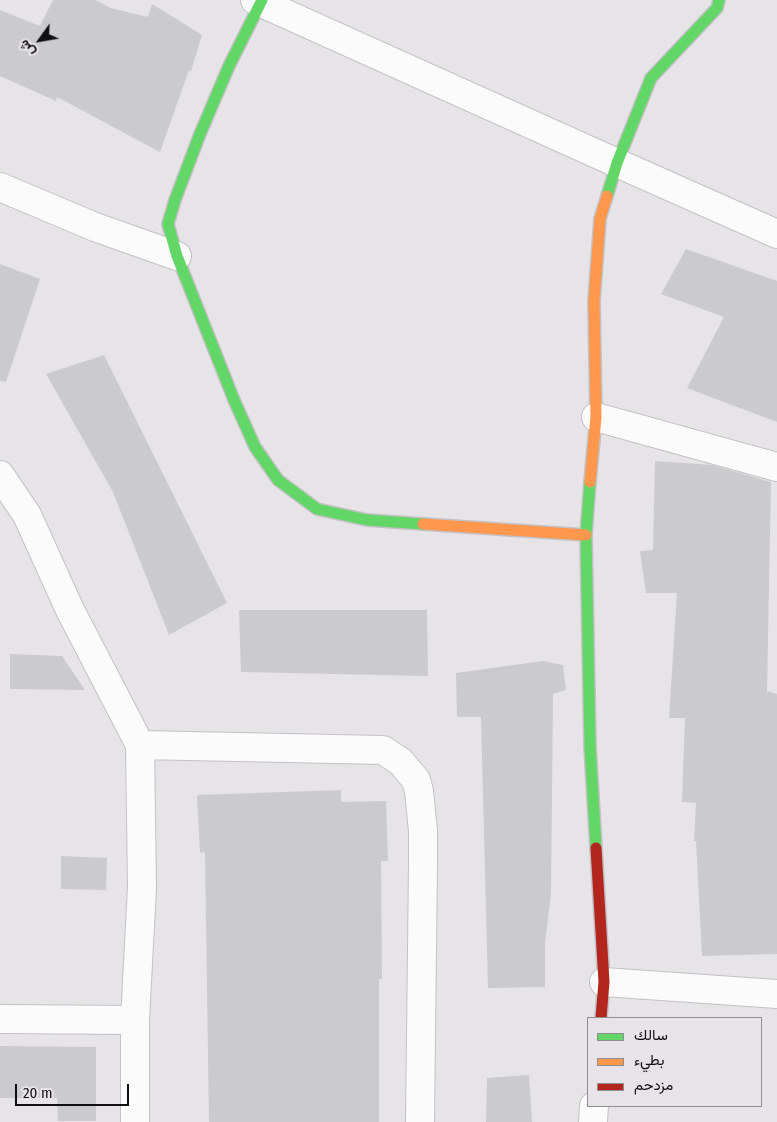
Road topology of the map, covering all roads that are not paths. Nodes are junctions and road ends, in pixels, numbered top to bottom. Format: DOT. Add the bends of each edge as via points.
graph roads {
  1 [pos="719,0"];
  2 [pos="259,1"];
  3 [pos="617,163"];
  4 [pos="0,186"];
  5 [pos="777,234"];
  6 [pos="177,256"];
  7 [pos="596,417"];
  8 [pos="777,467"];
  9 [pos="0,475"];
  10 [pos="586,534"];
  11 [pos="140,745"];
  12 [pos="604,982"];
  13 [pos="777,994"];
  14 [pos="601,1017"];
  15 [pos="0,1018"];
  16 [pos="135,1020"];
  17 [pos="594,1107"];
  18 [pos="135,1122"];
  19 [pos="420,1122"];
  20 [pos="593,1122"];
  1 -- 3 [label="street" via="717,8 651,78"];
  2 -- 3 [label="street"];
  2 -- 6 [label="street" via="200,134 175,200 168,224"];
  3 -- 5 [label="street"];
  3 -- 7 [label="street" via="600,219 594,301"];
  4 -- 6 [label="street"];
  6 -- 10 [label="street" via="255,447 278,480 317,509 367,520"];
  7 -- 8 [label="street"];
  7 -- 10 [label="street"];
  9 -- 11 [label="street" via="27,515 70,610"];
  10 -- 12 [label="street" via="590,746"];
  11 -- 16 [label="street" via="142,887"];
  11 -- 19 [label="street" via="383,750 401,762 416,780 420,791 423,839"];
  12 -- 13 [label="street"];
  12 -- 14 [label="street"];
  15 -- 16 [label="street"];
  16 -- 18 [label="street"];
  17 -- 20 [label="street"];
}
